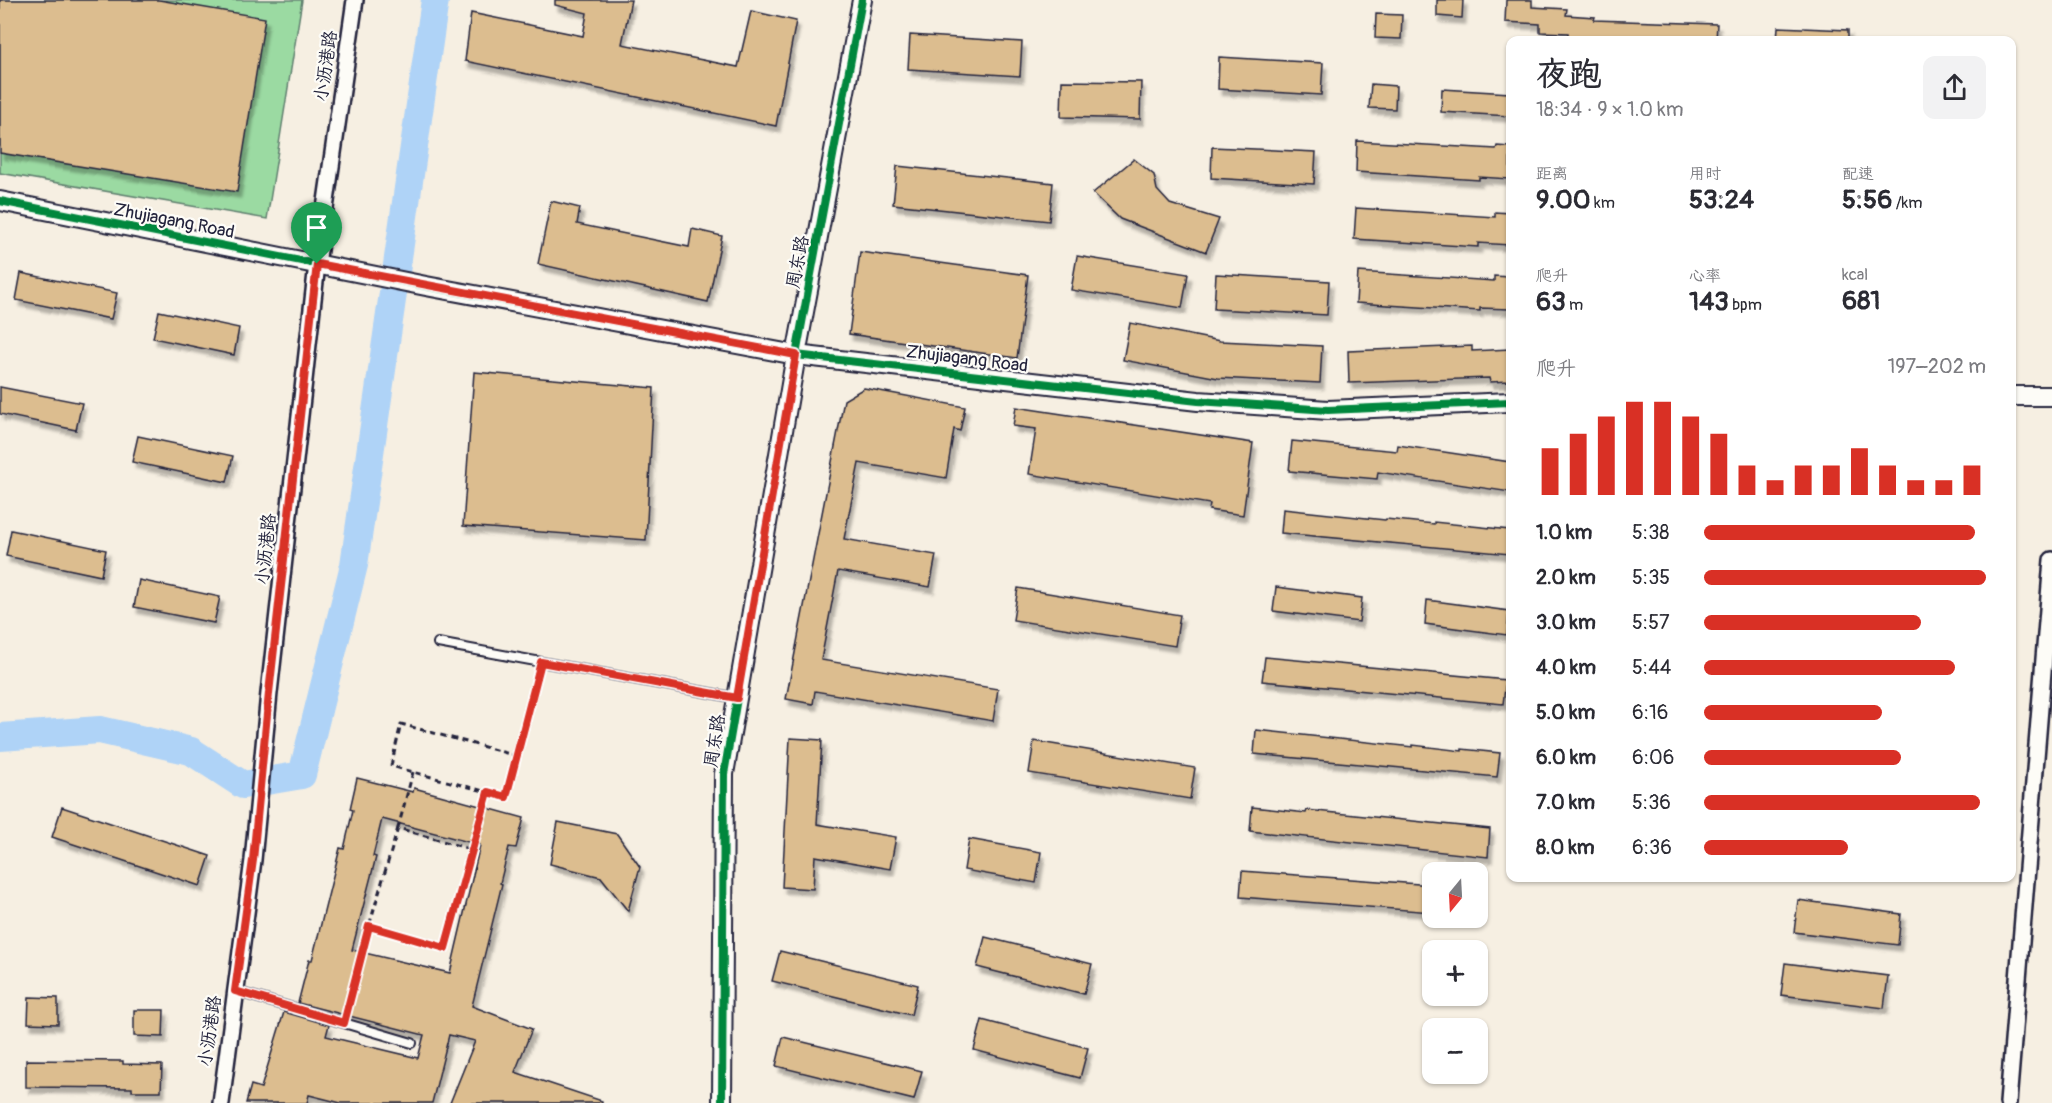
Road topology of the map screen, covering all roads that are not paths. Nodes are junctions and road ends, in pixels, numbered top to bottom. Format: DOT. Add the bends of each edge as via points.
graph roads {
  1 [pos="355,0"];
  2 [pos="862,0"];
  3 [pos="0,201"];
  4 [pos="317,264"];
  5 [pos="796,355"];
  6 [pos="2016,396"];
  7 [pos="2052,396"];
  8 [pos="1506,402"];
  9 [pos="2052,560"];
  10 [pos="438,643"];
  11 [pos="737,698"];
  12 [pos="235,991"];
  13 [pos="412,1043"];
  14 [pos="221,1103"];
  15 [pos="722,1103"];
  16 [pos="2008,1103"];
  1 -- 4 [label="street, 小沥港路"];
  2 -- 5 [label="street, 周东路"];
  3 -- 4 [label="street, Zhujiagang Road"];
  4 -- 5 [label="street, Zhujiagang Road"];
  4 -- 12 [label="street, 小沥港路" via="253,860"];
  5 -- 8 [label="street, Zhujiagang Road" via="1198,401 1328,410"];
  5 -- 11 [label="street, 周东路"];
  6 -- 7 [label="street"];
  9 -- 16 [label="street"];
  10 -- 11 [label="lane"];
  11 -- 15 [label="street, 周东路" via="724,774"];
  12 -- 13 [label="lane"];
  12 -- 14 [label="street, 小沥港路"];
}
